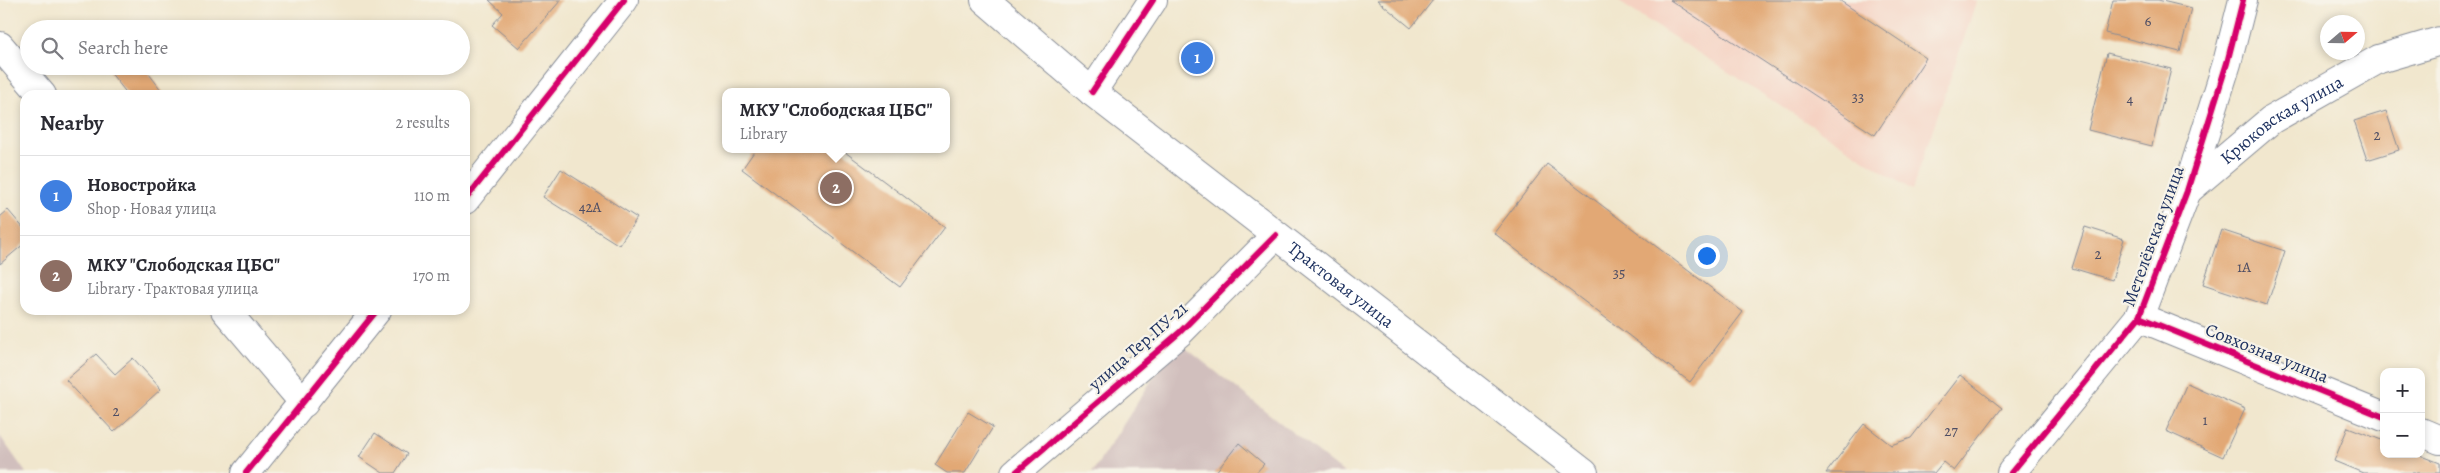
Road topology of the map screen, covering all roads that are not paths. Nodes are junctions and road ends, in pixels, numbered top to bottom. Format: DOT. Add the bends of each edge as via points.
graph roads {
  1 [pos="624,0"];
  2 [pos="985,0"];
  3 [pos="1153,0"];
  4 [pos="2243,0"];
  5 [pos="2440,41"];
  6 [pos="0,46"];
  7 [pos="20,69"];
  8 [pos="25,75"];
  9 [pos="38,90"];
  10 [pos="1092,92"];
  11 [pos="2187,191"];
  12 [pos="470,194"];
  13 [pos="1276,235"];
  14 [pos="229,315"];
  15 [pos="373,315"];
  16 [pos="2140,318"];
  17 [pos="304,403"];
  18 [pos="2380,415"];
  19 [pos="2425,434"];
  20 [pos="2440,440"];
  21 [pos="246,473"];
  22 [pos="1014,473"];
  23 [pos="1584,473"];
  24 [pos="2011,473"];
  1 -- 12 [label="main road"];
  2 -- 10 [label="main road, Трактовая улица"];
  3 -- 10 [label="main road"];
  4 -- 11 [label="main road, Метелёвская улица"];
  5 -- 11 [label="main road, Крюковская улица" via="2378,59 2271,120"];
  6 -- 7 [label="main road"];
  8 -- 9 [label="main road"];
  10 -- 13 [label="main road, Трактовая улица"];
  11 -- 16 [label="main road, Метелёвская улица"];
  13 -- 22 [label="main road, улица Тер.ПУ-21" via="1180,332"];
  13 -- 23 [label="main road, Трактовая улица"];
  14 -- 17 [label="main road"];
  15 -- 17 [label="main road"];
  16 -- 18 [label="main road, Совхозная улица"];
  16 -- 24 [label="main road, Метелёвская улица"];
  17 -- 21 [label="main road"];
  19 -- 20 [label="main road"];
}
